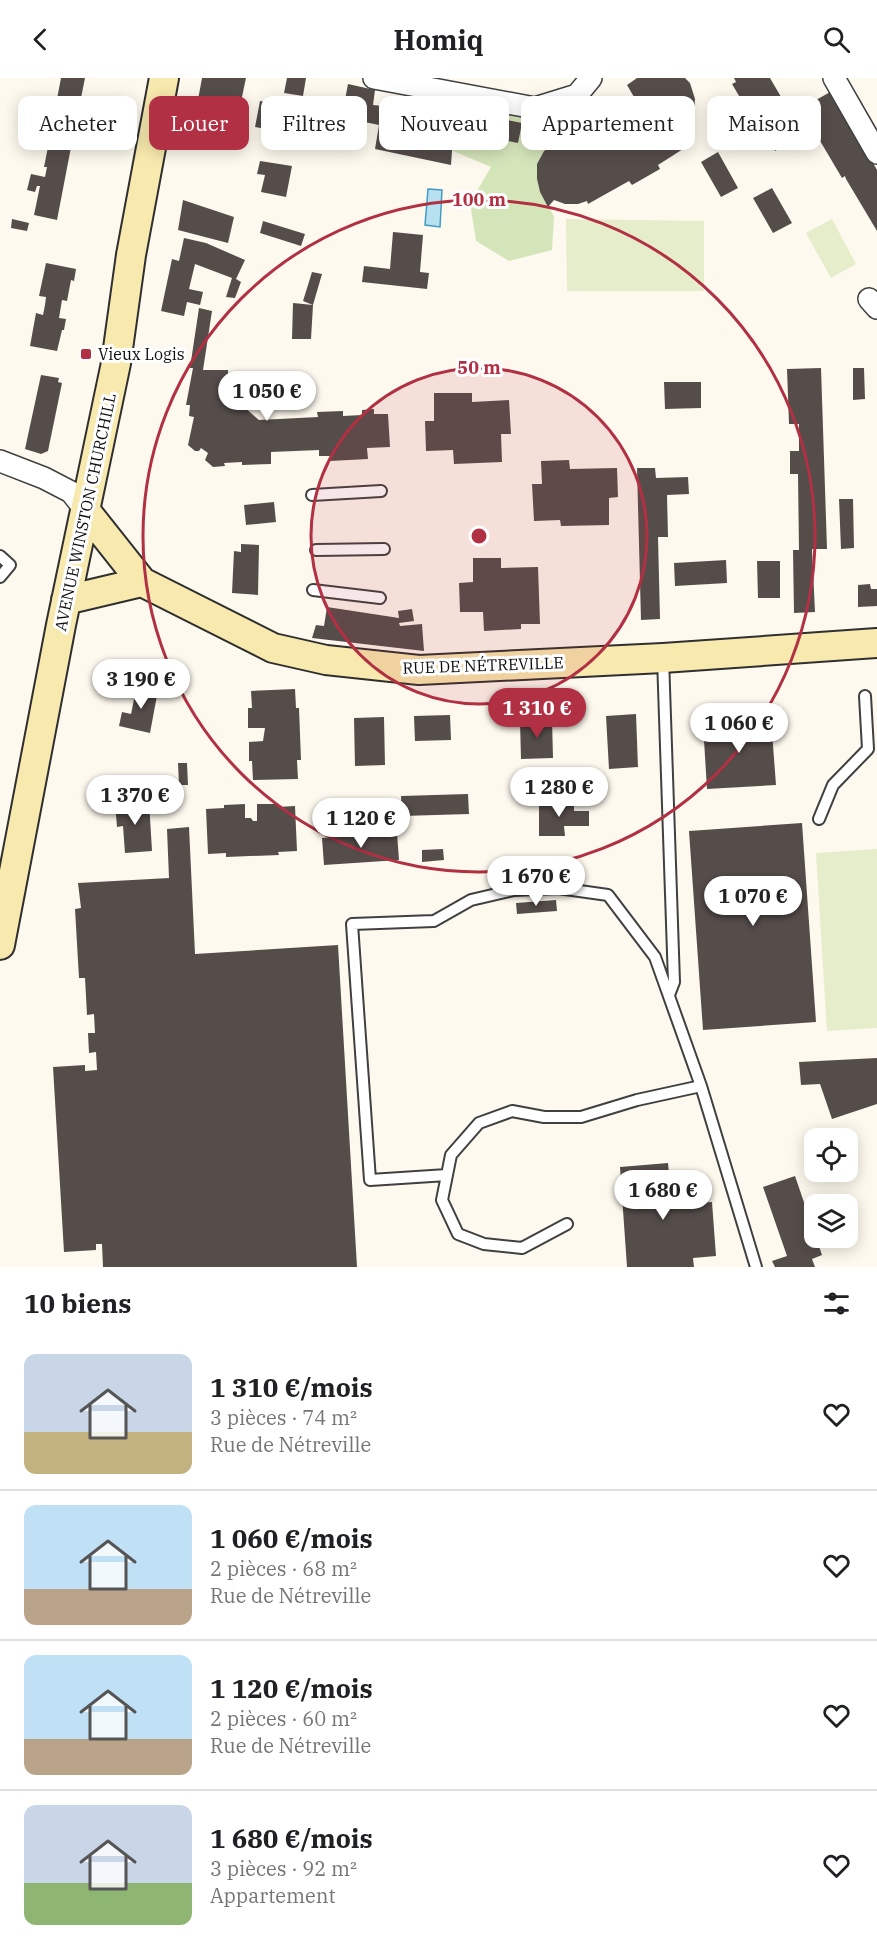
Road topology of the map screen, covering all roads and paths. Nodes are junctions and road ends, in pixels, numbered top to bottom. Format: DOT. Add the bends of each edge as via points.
graph roads {
  1 [pos="164,78"];
  2 [pos="374,78"];
  3 [pos="591,78"];
  4 [pos="834,78"];
  5 [pos="877,153"];
  6 [pos="0,461"];
  7 [pos="381,491"];
  8 [pos="312,495"];
  9 [pos="85,510"];
  10 [pos="384,549"];
  11 [pos="316,550"];
  12 [pos="0,556"];
  13 [pos="0,577"];
  14 [pos="142,582"];
  15 [pos="314,590"];
  16 [pos="380,598"];
  17 [pos="66,600"];
  18 [pos="877,643"];
  19 [pos="663,658"];
  20 [pos="865,696"];
  21 [pos="819,819"];
  22 [pos="0,945"];
  23 [pos="669,995"];
  24 [pos="701,1086"];
  25 [pos="447,1175"];
  26 [pos="567,1224"];
  27 [pos="756,1267"];
  1 -- 9 [label="street, AVENUE WINSTON CHURCHILL" via="131,255 116,363"];
  2 -- 3 [label="street" via="535,108 577,95"];
  4 -- 5 [label="street"];
  6 -- 9 [label="street" via="71,492"];
  7 -- 8 [label="lane"];
  9 -- 14 [label="street, RUE DE NÉTREVILLE"];
  9 -- 17 [label="street, AVENUE WINSTON CHURCHILL"];
  10 -- 11 [label="lane"];
  12 -- 13 [label="lane" via="10,565"];
  14 -- 17 [label="street"];
  14 -- 19 [label="street, RUE DE NÉTREVILLE" via="273,648 326,660 419,670"];
  15 -- 16 [label="lane"];
  17 -- 22 [label="street, AVENUE WINSTON CHURCHILL"];
  18 -- 19 [label="street, RUE DE NÉTREVILLE"];
  19 -- 23 [label="lane" via="674,982"];
  20 -- 21 [label="lane" via="868,748 833,786"];
  23 -- 24 [label="lane"];
  23 -- 25 [label="lane" via="655,957 608,895 558,888 514,890 471,900 435,921 352,924 370,1180"];
  24 -- 25 [label="lane" via="581,1117 544,1117 512,1111 479,1123 451,1155"];
  24 -- 27 [label="lane"];
  25 -- 26 [label="lane" via="442,1200 458,1234 484,1244 522,1248"];
}
